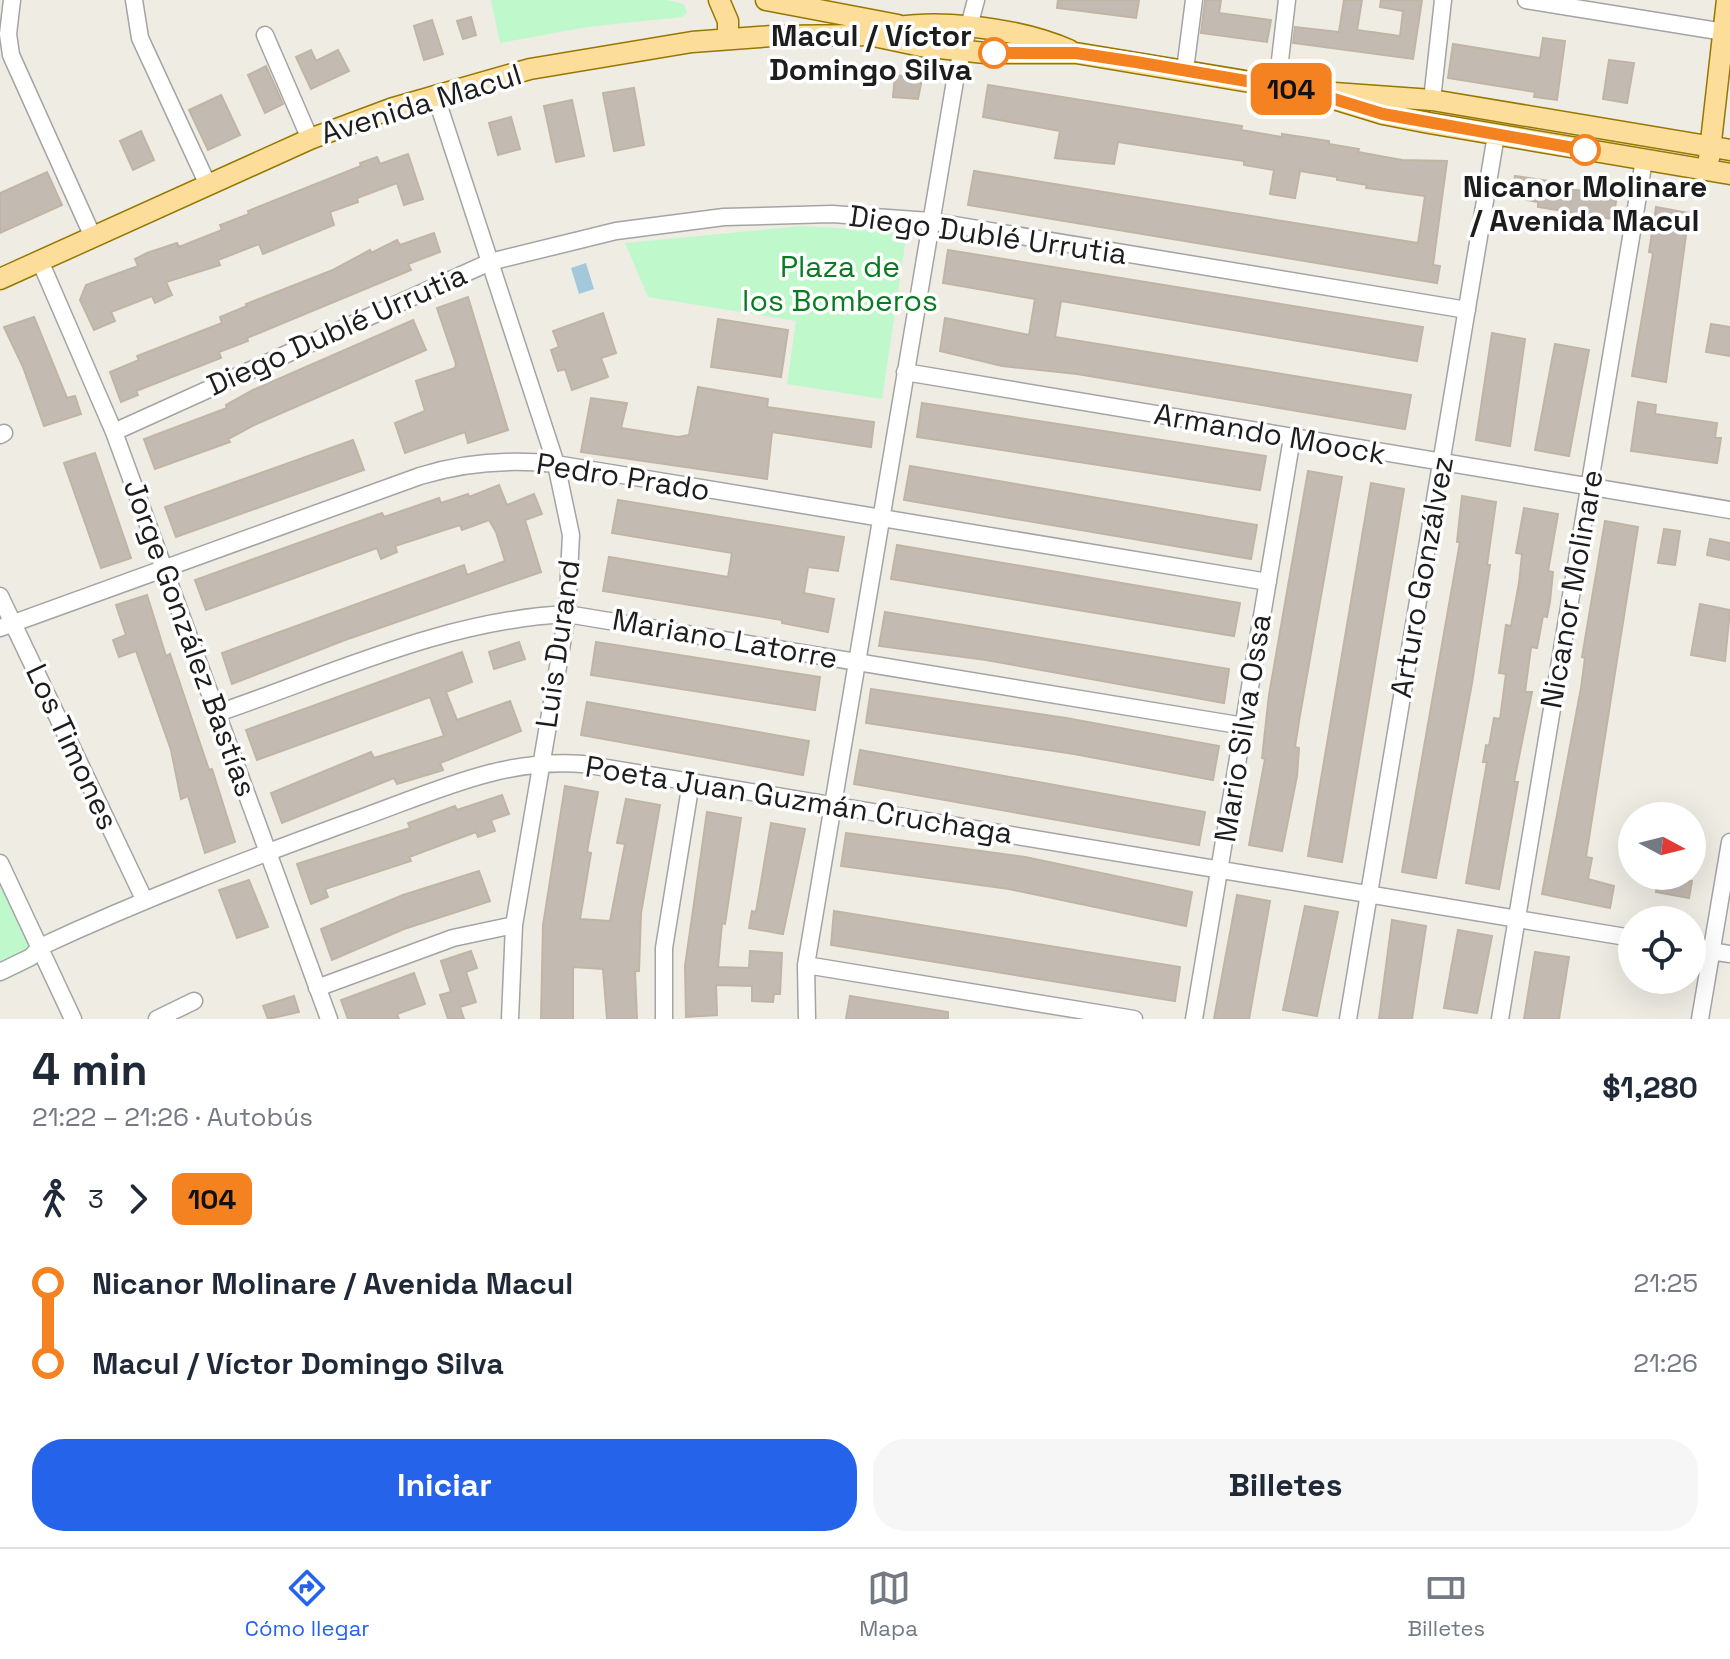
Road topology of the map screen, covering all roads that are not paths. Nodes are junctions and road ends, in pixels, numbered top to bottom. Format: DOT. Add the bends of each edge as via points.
graph roads {
  1 [pos="12,0"];
  2 [pos="134,0"];
  3 [pos="719,0"];
  4 [pos="766,0"];
  5 [pos="976,0"];
  6 [pos="1194,0"];
  7 [pos="1287,0"];
  8 [pos="1443,0"];
  9 [pos="1526,0"];
  10 [pos="1727,0"];
  11 [pos="902,26"];
  12 [pos="968,29"];
  13 [pos="1724,32"];
  14 [pos="265,35"];
  15 [pos="869,35"];
  16 [pos="728,38"];
  17 [pos="963,51"];
  18 [pos="1076,53"];
  19 [pos="1185,70"];
  20 [pos="1277,86"];
  21 [pos="1311,92"];
  22 [pos="435,94"];
  23 [pos="1432,100"];
  24 [pos="1496,135"];
  25 [pos="310,139"];
  26 [pos="1720,148"];
  27 [pos="1644,160"];
  28 [pos="1708,171"];
  29 [pos="1730,174"];
  30 [pos="208,185"];
  31 [pos="930,221"];
  32 [pos="93,237"];
  33 [pos="40,261"];
  34 [pos="490,262"];
  35 [pos="0,279"];
  36 [pos="1467,310"];
  37 [pos="905,372"];
  38 [pos="114,432"];
  39 [pos="1292,438"];
  40 [pos="1441,463"];
  41 [pos="556,464"];
  42 [pos="1589,488"];
  43 [pos="1730,510"];
  44 [pos="881,519"];
  45 [pos="165,567"];
  46 [pos="1268,582"];
  47 [pos="0,596"];
  48 [pos="567,614"];
  49 [pos="6,625"];
  50 [pos="857,661"];
  51 [pos="218,713"];
  52 [pos="1244,726"];
  53 [pos="541,763"];
  54 [pos="691,782"];
  55 [pos="833,805"];
  56 [pos="1730,842"];
  57 [pos="268,851"];
  58 [pos="0,863"];
  59 [pos="1219,870"];
  60 [pos="1369,894"];
  61 [pos="144,899"];
  62 [pos="1517,919"];
  63 [pos="514,925"];
  64 [pos="1618,936"];
  65 [pos="40,947"];
  66 [pos="1706,950"];
  67 [pos="1712,951"];
  68 [pos="1730,954"];
  69 [pos="806,965"];
  70 [pos="0,972"];
  71 [pos="317,988"];
  72 [pos="194,1001"];
  73 [pos="73,1019"];
  74 [pos="157,1019"];
  75 [pos="329,1019"];
  76 [pos="510,1019"];
  77 [pos="664,1019"];
  78 [pos="807,1019"];
  79 [pos="1134,1019"];
  80 [pos="1194,1019"];
  81 [pos="1348,1019"];
  82 [pos="1500,1019"];
  83 [pos="1700,1019"];
  1 -- 32 [label="street" via="11,55"];
  2 -- 30 [label="street" via="140,38"];
  3 -- 16 [label="main road"];
  4 -- 11 [label="main road"];
  5 -- 12 [label="street"];
  6 -- 19 [label="street"];
  7 -- 20 [label="street"];
  8 -- 23 [label="street"];
  9 -- 13 [label="street"];
  10 -- 13 [label="main road"];
  11 -- 12 [label="main road, Avenida Macul"];
  11 -- 15 [label="main road, Avenida Macul"];
  12 -- 17 [label="street"];
  12 -- 18 [label="main road, Avenida Macul" via="1030,37"];
  13 -- 26 [label="main road"];
  14 -- 25 [label="street"];
  15 -- 16 [label="main road, Avenida Macul"];
  15 -- 17 [label="main road, Avenida Macul"];
  16 -- 22 [label="main road, Avenida Macul" via="579,59"];
  17 -- 18 [label="main road, Avenida Macul"];
  17 -- 31 [label="street"];
  18 -- 19 [label="main road, Avenida Macul"];
  19 -- 20 [label="main road, Avenida Macul"];
  20 -- 21 [label="main road, Avenida Macul"];
  21 -- 23 [label="main road, Avenida Macul"];
  21 -- 24 [label="main road, Avenida Macul" via="1383,114"];
  22 -- 25 [label="main road, Avenida Macul"];
  22 -- 34 [label="street, Luis Durand"];
  23 -- 26 [label="main road, Avenida Macul"];
  24 -- 27 [label="main road, Avenida Macul"];
  24 -- 36 [label="street, Arturo Gonzálvez"];
  25 -- 30 [label="main road, Avenida Macul"];
  26 -- 28 [label="main road"];
  27 -- 28 [label="main road, Avenida Macul"];
  27 -- 42 [label="street, Nicanor Molinare"];
  28 -- 29 [label="main road, Avenida Macul"];
  30 -- 32 [label="main road, Avenida Macul"];
  31 -- 34 [label="street, Diego Dublé Urrutia" via="844,214 724,217 616,231"];
  31 -- 36 [label="street, Diego Dublé Urrutia"];
  31 -- 37 [label="street"];
  32 -- 33 [label="main road, Avenida Macul"];
  33 -- 35 [label="main road, Avenida Macul"];
  33 -- 38 [label="street, Jorge González Bastías"];
  34 -- 38 [label="street, Diego Dublé Urrutia"];
  34 -- 41 [label="street, Luis Durand"];
  36 -- 40 [label="street, Arturo Gonzálvez"];
  37 -- 39 [label="street, Armando Moock"];
  37 -- 44 [label="street"];
  38 -- 45 [label="street, Jorge González Bastías"];
  39 -- 40 [label="street, Armando Moock"];
  39 -- 46 [label="street, Mario Silva Ossa"];
  40 -- 42 [label="street, Armando Moock"];
  40 -- 60 [label="street, Arturo Gonzálvez"];
  41 -- 44 [label="street, Pedro Prado"];
  41 -- 45 [label="street, Pedro Prado" via="504,461 439,471"];
  41 -- 48 [label="street, Luis Durand" via="571,535"];
  42 -- 43 [label="street, Armando Moock"];
  42 -- 62 [label="street, Nicanor Molinare"];
  44 -- 46 [label="street, Pedro Prado"];
  44 -- 50 [label="street"];
  45 -- 49 [label="street, Pedro Prado"];
  45 -- 51 [label="street, Jorge González Bastías"];
  46 -- 52 [label="street, Mario Silva Ossa"];
  47 -- 49 [label="street, Los Timones"];
  48 -- 50 [label="street, Mariano Latorre"];
  48 -- 51 [label="street, Mariano Latorre" via="497,620 450,631"];
  48 -- 53 [label="street, Luis Durand"];
  49 -- 61 [label="street, Los Timones"];
  50 -- 52 [label="street, Mariano Latorre"];
  50 -- 55 [label="street"];
  51 -- 57 [label="street, Jorge González Bastías"];
  52 -- 59 [label="street, Mario Silva Ossa"];
  53 -- 54 [label="street, Poeta Juan Guzmán Cruchaga" via="583,764"];
  53 -- 57 [label="street, Poeta Juan Guzmán Cruchaga" via="467,780"];
  53 -- 63 [label="street, Luis Durand"];
  54 -- 55 [label="street, Poeta Juan Guzmán Cruchaga"];
  54 -- 77 [label="street" via="665,937"];
  55 -- 59 [label="street, Poeta Juan Guzmán Cruchaga"];
  55 -- 69 [label="street"];
  56 -- 67 [label="street"];
  57 -- 61 [label="street, Poeta Juan Guzmán Cruchaga"];
  57 -- 71 [label="street, Jorge González Bastías"];
  58 -- 65 [label="street"];
  59 -- 60 [label="street, Poeta Juan Guzmán Cruchaga"];
  59 -- 80 [label="street, Mario Silva Ossa"];
  60 -- 62 [label="street, Poeta Juan Guzmán Cruchaga"];
  60 -- 81 [label="street, Arturo Gonzálvez"];
  61 -- 65 [label="street, Poeta Juan Guzmán Cruchaga"];
  62 -- 64 [label="street, Poeta Juan Guzmán Cruchaga"];
  62 -- 82 [label="street, Nicanor Molinare"];
  63 -- 71 [label="street" via="453,938"];
  63 -- 76 [label="street, Luis Durand"];
  65 -- 70 [label="street, Poeta Juan Guzmán Cruchaga"];
  65 -- 73 [label="street"];
  66 -- 67 [label="street"];
  67 -- 68 [label="street"];
  67 -- 83 [label="street"];
  69 -- 78 [label="street"];
  69 -- 79 [label="street"];
  71 -- 75 [label="street, Jorge González Bastías"];
  72 -- 74 [label="street"];
}
